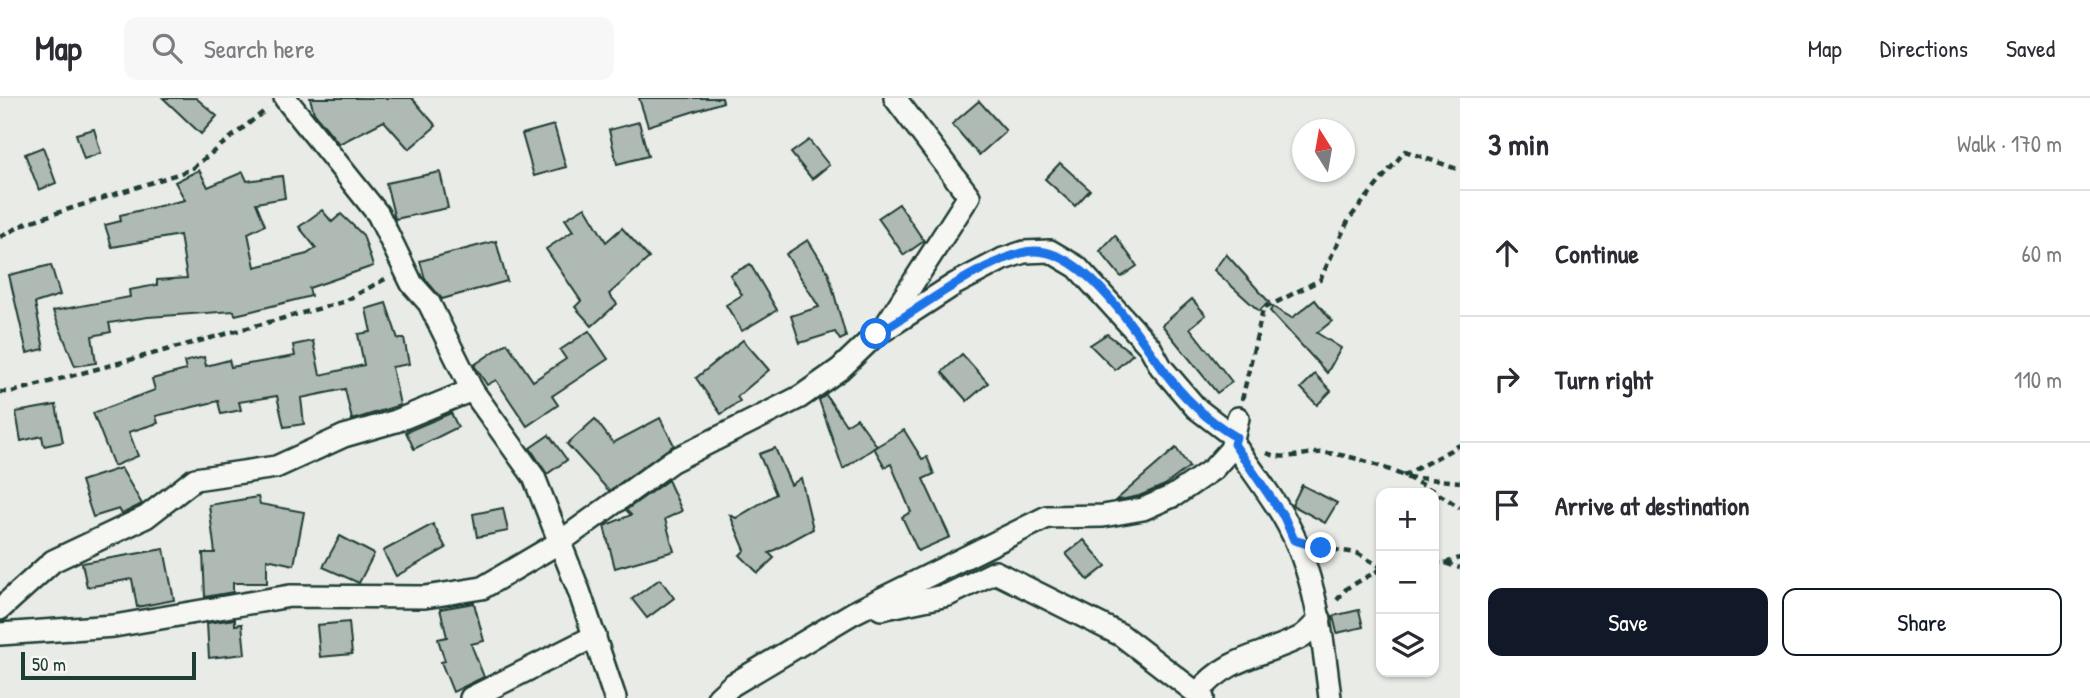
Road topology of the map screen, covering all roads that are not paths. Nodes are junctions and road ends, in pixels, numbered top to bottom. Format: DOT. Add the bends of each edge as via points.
graph roads {
  1 [pos="895,98"];
  2 [pos="279,102"];
  3 [pos="876,334"];
  4 [pos="472,390"];
  5 [pos="1234,433"];
  6 [pos="560,542"];
  7 [pos="0,609"];
  8 [pos="853,614"];
  9 [pos="1320,619"];
  10 [pos="0,634"];
  11 [pos="594,636"];
  12 [pos="1200,695"];
  13 [pos="471,698"];
  14 [pos="615,698"];
  15 [pos="718,698"];
  16 [pos="1331,698"];
  1 -- 3 [label="street" via="970,196"];
  2 -- 4 [label="street" via="378,214"];
  3 -- 5 [label="street" via="1003,259 1050,251 1077,267 1150,347 1196,408"];
  3 -- 6 [label="street" via="840,369 800,397 672,461"];
  4 -- 6 [label="street" via="534,477"];
  4 -- 7 [label="street" via="344,436 276,467 195,479 146,516 53,561"];
  5 -- 8 [label="street" via="1213,469 1175,495 1143,509 1102,516 1047,517"];
  5 -- 9 [label="street" via="1284,517"];
  6 -- 10 [label="street" via="482,588 425,597 290,596 114,626"];
  6 -- 11 [label="street"];
  8 -- 12 [label="street" via="948,595 995,572 1121,635"];
  8 -- 15 [label="street" via="732,685"];
  9 -- 12 [label="street" via="1301,637 1246,656 1219,673"];
  9 -- 16 [label="street"];
  11 -- 13 [label="street"];
  11 -- 14 [label="street"];
}
